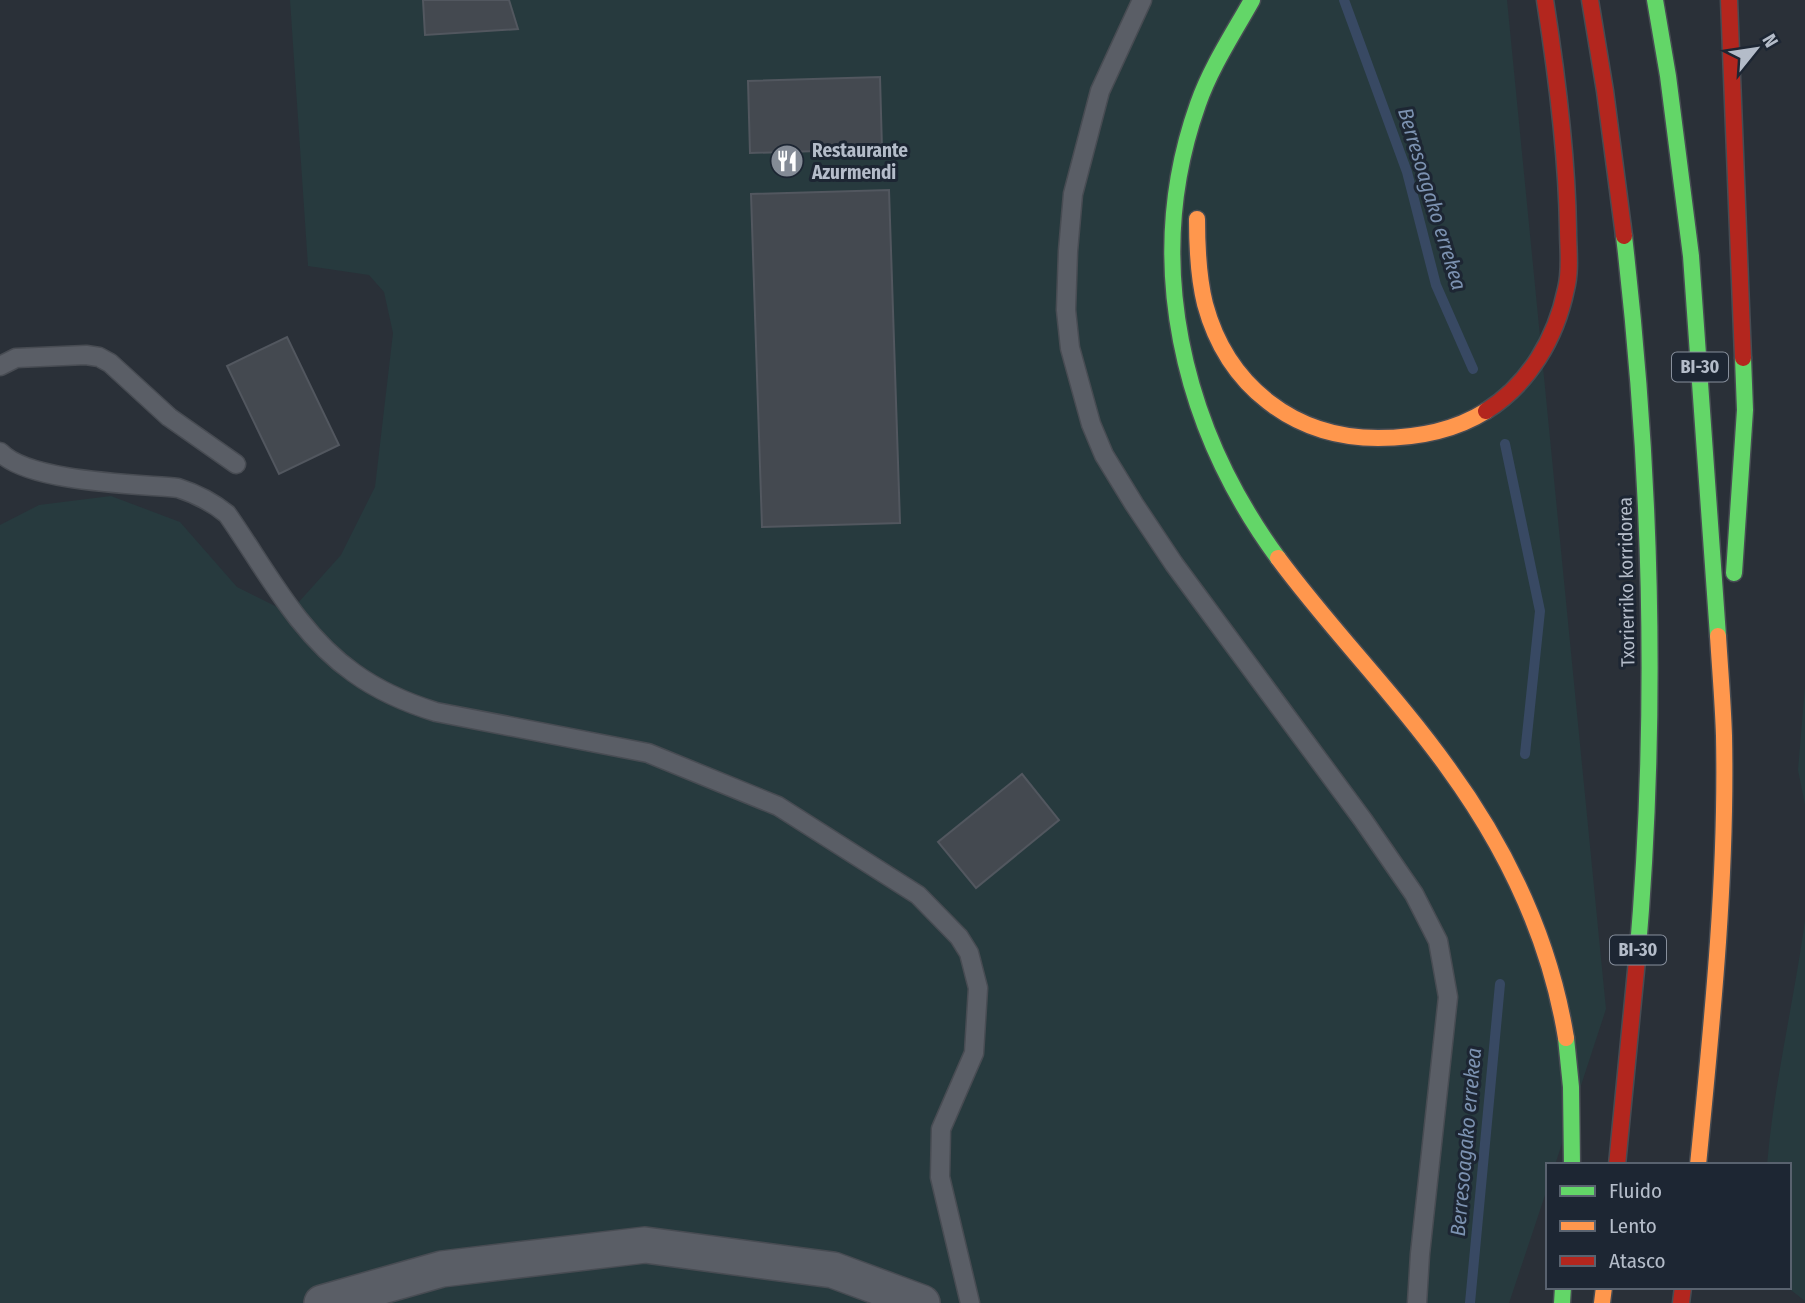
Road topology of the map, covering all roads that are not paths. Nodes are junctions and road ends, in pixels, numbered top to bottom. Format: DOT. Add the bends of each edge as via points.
graph roads {
  1 [pos="1142,0"];
  2 [pos="1252,0"];
  3 [pos="1545,0"];
  4 [pos="1590,0"];
  5 [pos="1655,0"];
  6 [pos="1729,0"];
  7 [pos="1226,44"];
  8 [pos="1207,131"];
  9 [pos="1196,200"];
  10 [pos="0,366"];
  11 [pos="0,452"];
  12 [pos="236,464"];
  13 [pos="1724,736"];
  14 [pos="1572,1163"];
  15 [pos="1617,1163"];
  16 [pos="1698,1163"];
  17 [pos="322,1303"];
  18 [pos="922,1303"];
  19 [pos="970,1303"];
  20 [pos="1417,1303"];
  1 -- 20 [label="lane" via="1100,90 1073,194 1066,310 1070,348 1091,424 1128,494 1174,564 1363,820 1414,894 1438,941 1448,997"];
  2 -- 7 [label="highway"];
  3 -- 9 [label="highway" via="1568,211 1567,288 1546,346 1513,390 1483,414 1421,435 1379,438 1340,435 1301,423 1276,408 1248,383 1213,329 1197,261"];
  4 -- 15 [label="highway, Txorierriko korridorea / BI-30" via="1627,262 1650,571 1642,909"];
  5 -- 13 [label="highway, BI-30" via="1690,256"];
  6 -- 13 [label="highway" via="1745,410"];
  7 -- 8 [label="highway"];
  7 -- 14 [label="highway" via="1195,113 1181,159 1170,233 1175,313 1200,418 1229,482 1272,551 1452,774 1516,879 1541,940 1559,1005 1571,1084"];
  10 -- 12 [label="lane" via="16,358 99,357 169,417"];
  11 -- 19 [label="lane" via="13,463 46,474 178,488 212,502 226,513 307,630 352,673 388,694 436,712 648,753 778,806 918,895 959,937 969,953 978,988 974,1053 941,1129 940,1177"];
  13 -- 16 [label="highway, BI-30" via="1713,1008"];
  17 -- 18 [label="street" via="442,1269 645,1245 833,1270"];
}
